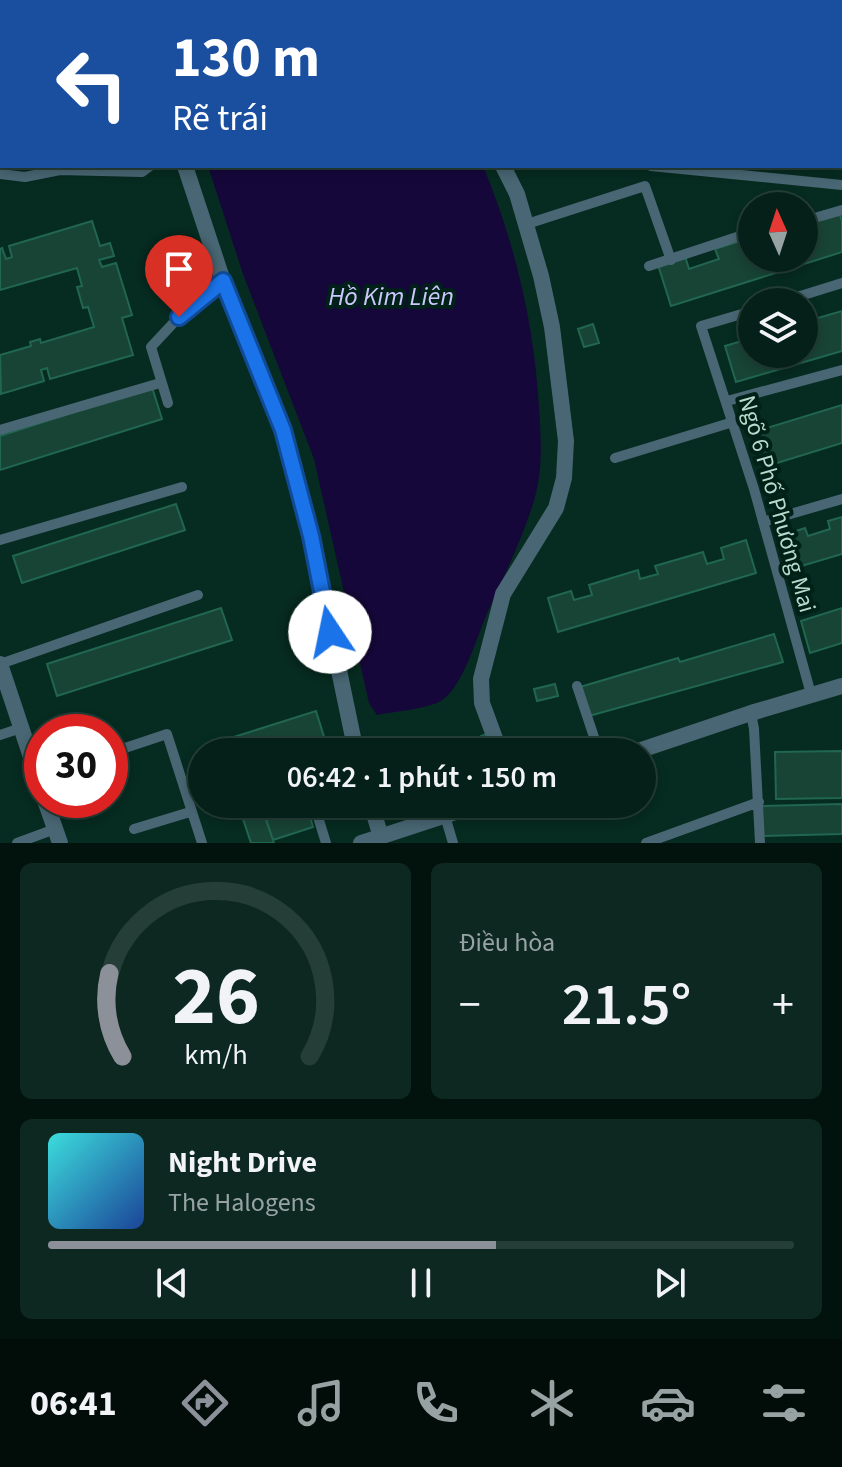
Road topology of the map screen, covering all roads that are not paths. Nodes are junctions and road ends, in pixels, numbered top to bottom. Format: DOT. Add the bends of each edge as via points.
graph roads {
  1 [pos="147,168"];
  2 [pos="186,168"];
  3 [pos="504,168"];
  4 [pos="671,168"];
  5 [pos="0,174"];
  6 [pos="842,185"];
  7 [pos="842,210"];
  8 [pos="818,217"];
  9 [pos="527,224"];
  10 [pos="738,237"];
  11 [pos="671,260"];
  12 [pos="649,266"];
  13 [pos="223,281"];
  14 [pos="842,283"];
  15 [pos="818,290"];
  16 [pos="738,315"];
  17 [pos="842,370"];
  18 [pos="160,383"];
  19 [pos="727,401"];
  20 [pos="168,403"];
  21 [pos="733,422"];
  22 [pos="0,430"];
  23 [pos="615,458"];
  24 [pos="182,487"];
  25 [pos="842,499"];
  26 [pos="763,522"];
  27 [pos="0,540"];
  28 [pos="198,595"];
  29 [pos="0,664"];
  30 [pos="577,686"];
  31 [pos="842,686"];
  32 [pos="811,694"];
  33 [pos="751,713"];
  34 [pos="21,728"];
  35 [pos="0,735"];
  36 [pos="24,737"];
  37 [pos="353,738"];
  38 [pos="495,738"];
  39 [pos="594,738"];
  40 [pos="656,745"];
  41 [pos="128,747"];
  42 [pos="759,802"];
  43 [pos="188,805"];
  44 [pos="188,813"];
  45 [pos="192,818"];
  46 [pos="318,818"];
  47 [pos="375,818"];
  48 [pos="439,818"];
  49 [pos="446,818"];
  50 [pos="134,829"];
  51 [pos="58,836"];
  52 [pos="381,837"];
  53 [pos="17,843"];
  54 [pos="202,843"];
  55 [pos="326,843"];
  56 [pos="361,843"];
  57 [pos="453,843"];
  58 [pos="646,843"];
  59 [pos="760,843"];
  1 -- 5 [label="lane" via="60,170 25,177"];
  2 -- 13 [label="street"];
  3 -- 9 [label="street"];
  4 -- 6 [label="lane"];
  7 -- 8 [label="lane"];
  9 -- 11 [label="lane" via="645,186"];
  9 -- 38 [label="street" via="552,327 566,441 564,478 556,508 503,594 481,679 482,703"];
  10 -- 11 [label="lane"];
  11 -- 12 [label="lane"];
  13 -- 18 [label="lane" via="151,347"];
  13 -- 37 [label="street" via="283,430"];
  14 -- 15 [label="lane"];
  16 -- 19 [label="lane, Ngõ 6 Phố Phương Mai" via="701,326"];
  17 -- 19 [label="lane"];
  18 -- 20 [label="lane"];
  18 -- 22 [label="lane"];
  19 -- 21 [label="lane, Ngõ 6 Phố Phương Mai"];
  21 -- 23 [label="lane"];
  21 -- 26 [label="lane, Ngõ 6 Phố Phương Mai"];
  24 -- 27 [label="lane"];
  25 -- 26 [label="lane"];
  26 -- 32 [label="lane, Ngõ 6 Phố Phương Mai"];
  28 -- 29 [label="lane"];
  29 -- 34 [label="street"];
  30 -- 39 [label="lane"];
  31 -- 32 [label="street"];
  32 -- 33 [label="street"];
  33 -- 40 [label="street"];
  33 -- 42 [label="lane"];
  34 -- 35 [label="lane"];
  34 -- 36 [label="street"];
  41 -- 43 [label="lane" via="167,734"];
  42 -- 58 [label="lane"];
  42 -- 59 [label="lane"];
  44 -- 50 [label="lane"];
  45 -- 54 [label="lane"];
  46 -- 55 [label="lane"];
  47 -- 52 [label="street"];
  48 -- 52 [label="street"];
  49 -- 57 [label="lane"];
  51 -- 53 [label="lane"];
  52 -- 56 [label="street"];
}
